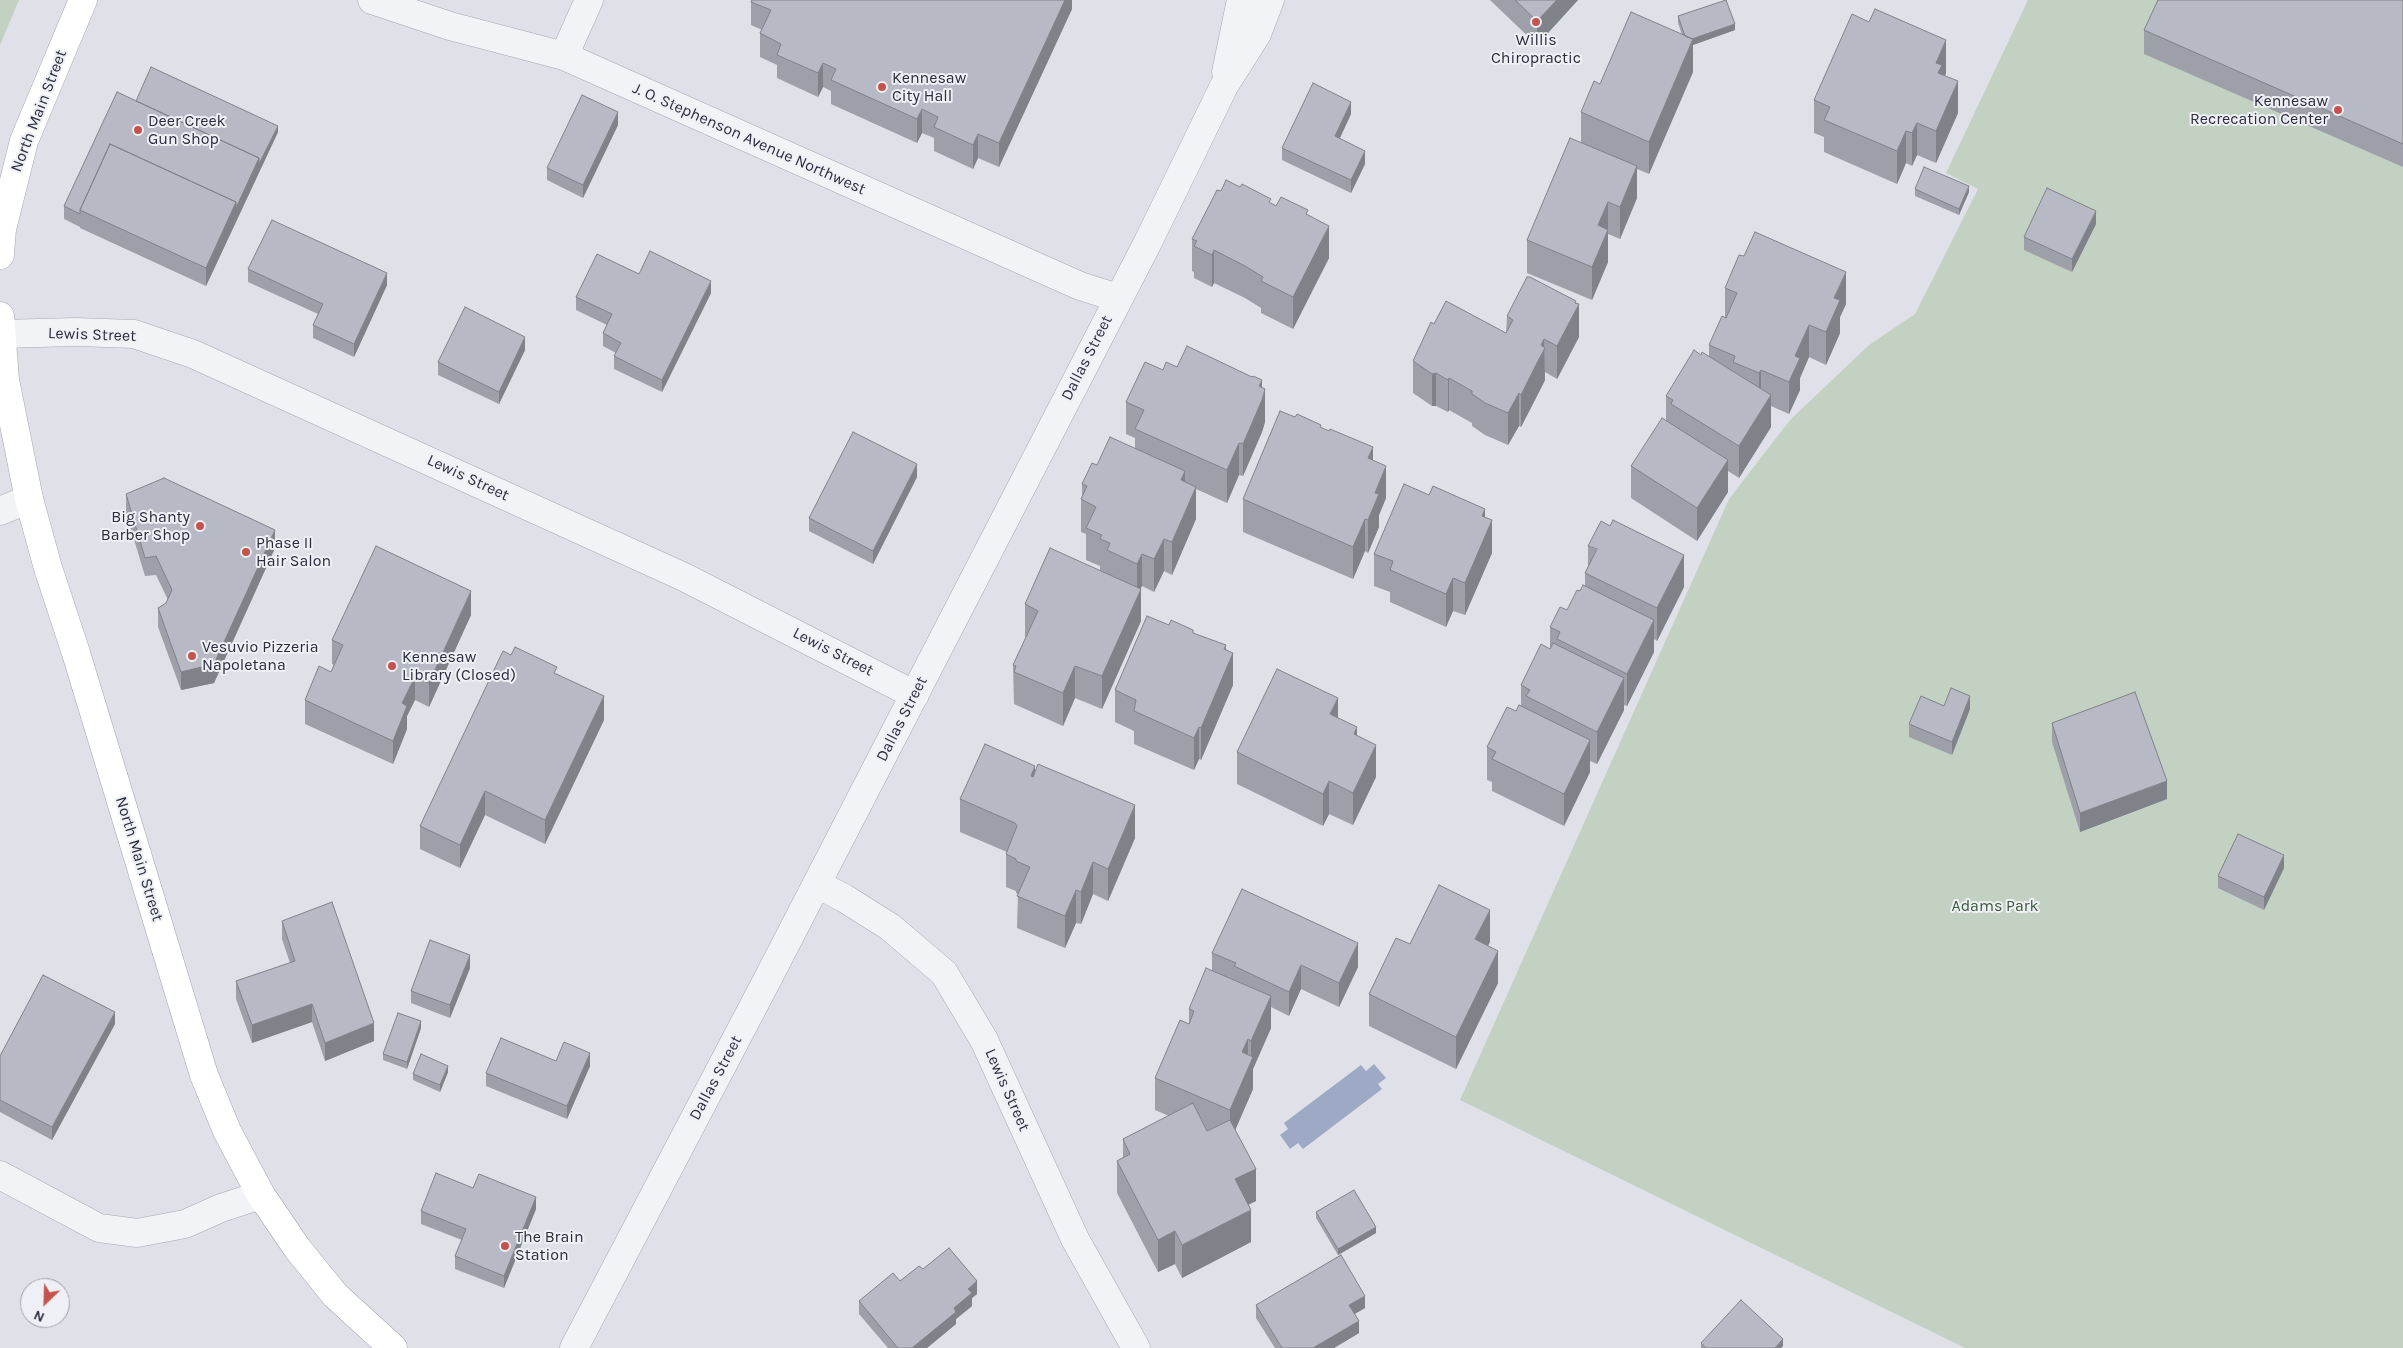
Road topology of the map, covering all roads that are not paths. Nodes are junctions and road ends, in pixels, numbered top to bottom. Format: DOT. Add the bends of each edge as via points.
graph roads {
  1 [pos="83,0"];
  2 [pos="372,0"];
  3 [pos="590,0"];
  4 [pos="1241,0"];
  5 [pos="1270,0"];
  6 [pos="564,56"];
  7 [pos="1224,86"];
  8 [pos="0,255"];
  9 [pos="1118,298"];
  10 [pos="0,316"];
  11 [pos="1,334"];
  12 [pos="29,499"];
  13 [pos="0,511"];
  14 [pos="915,694"];
  15 [pos="817,884"];
  16 [pos="0,1175"];
  17 [pos="261,1195"];
  18 [pos="393,1348"];
  19 [pos="574,1348"];
  20 [pos="1136,1348"];
  1 -- 8 [label="main road, North Main Street" via="24,141 2,229"];
  2 -- 6 [label="street, J. O. Stephenson Avenue Northwest" via="450,26"];
  3 -- 6 [label="street"];
  4 -- 7 [label="street, Dallas Street"];
  5 -- 7 [label="street, Dallas Street" via="1256,34"];
  6 -- 9 [label="street, J. O. Stephenson Avenue Northwest" via="1080,286"];
  7 -- 9 [label="street, Dallas Street"];
  9 -- 14 [label="street, Dallas Street"];
  10 -- 11 [label="main road, North Main Street"];
  11 -- 12 [label="main road, North Main Street" via="5,380"];
  11 -- 14 [label="street, Lewis Street" via="134,334 193,354 684,577"];
  12 -- 13 [label="street"];
  12 -- 17 [label="main road, North Main Street" via="204,1074 227,1131"];
  14 -- 15 [label="street, Dallas Street"];
  15 -- 19 [label="street, Dallas Street"];
  15 -- 20 [label="street, Lewis Street" via="890,927 944,974 984,1040 1075,1239"];
  16 -- 17 [label="street" via="99,1228 137,1233 185,1224"];
  17 -- 18 [label="main road, North Main Street" via="297,1248 335,1295"];
}
